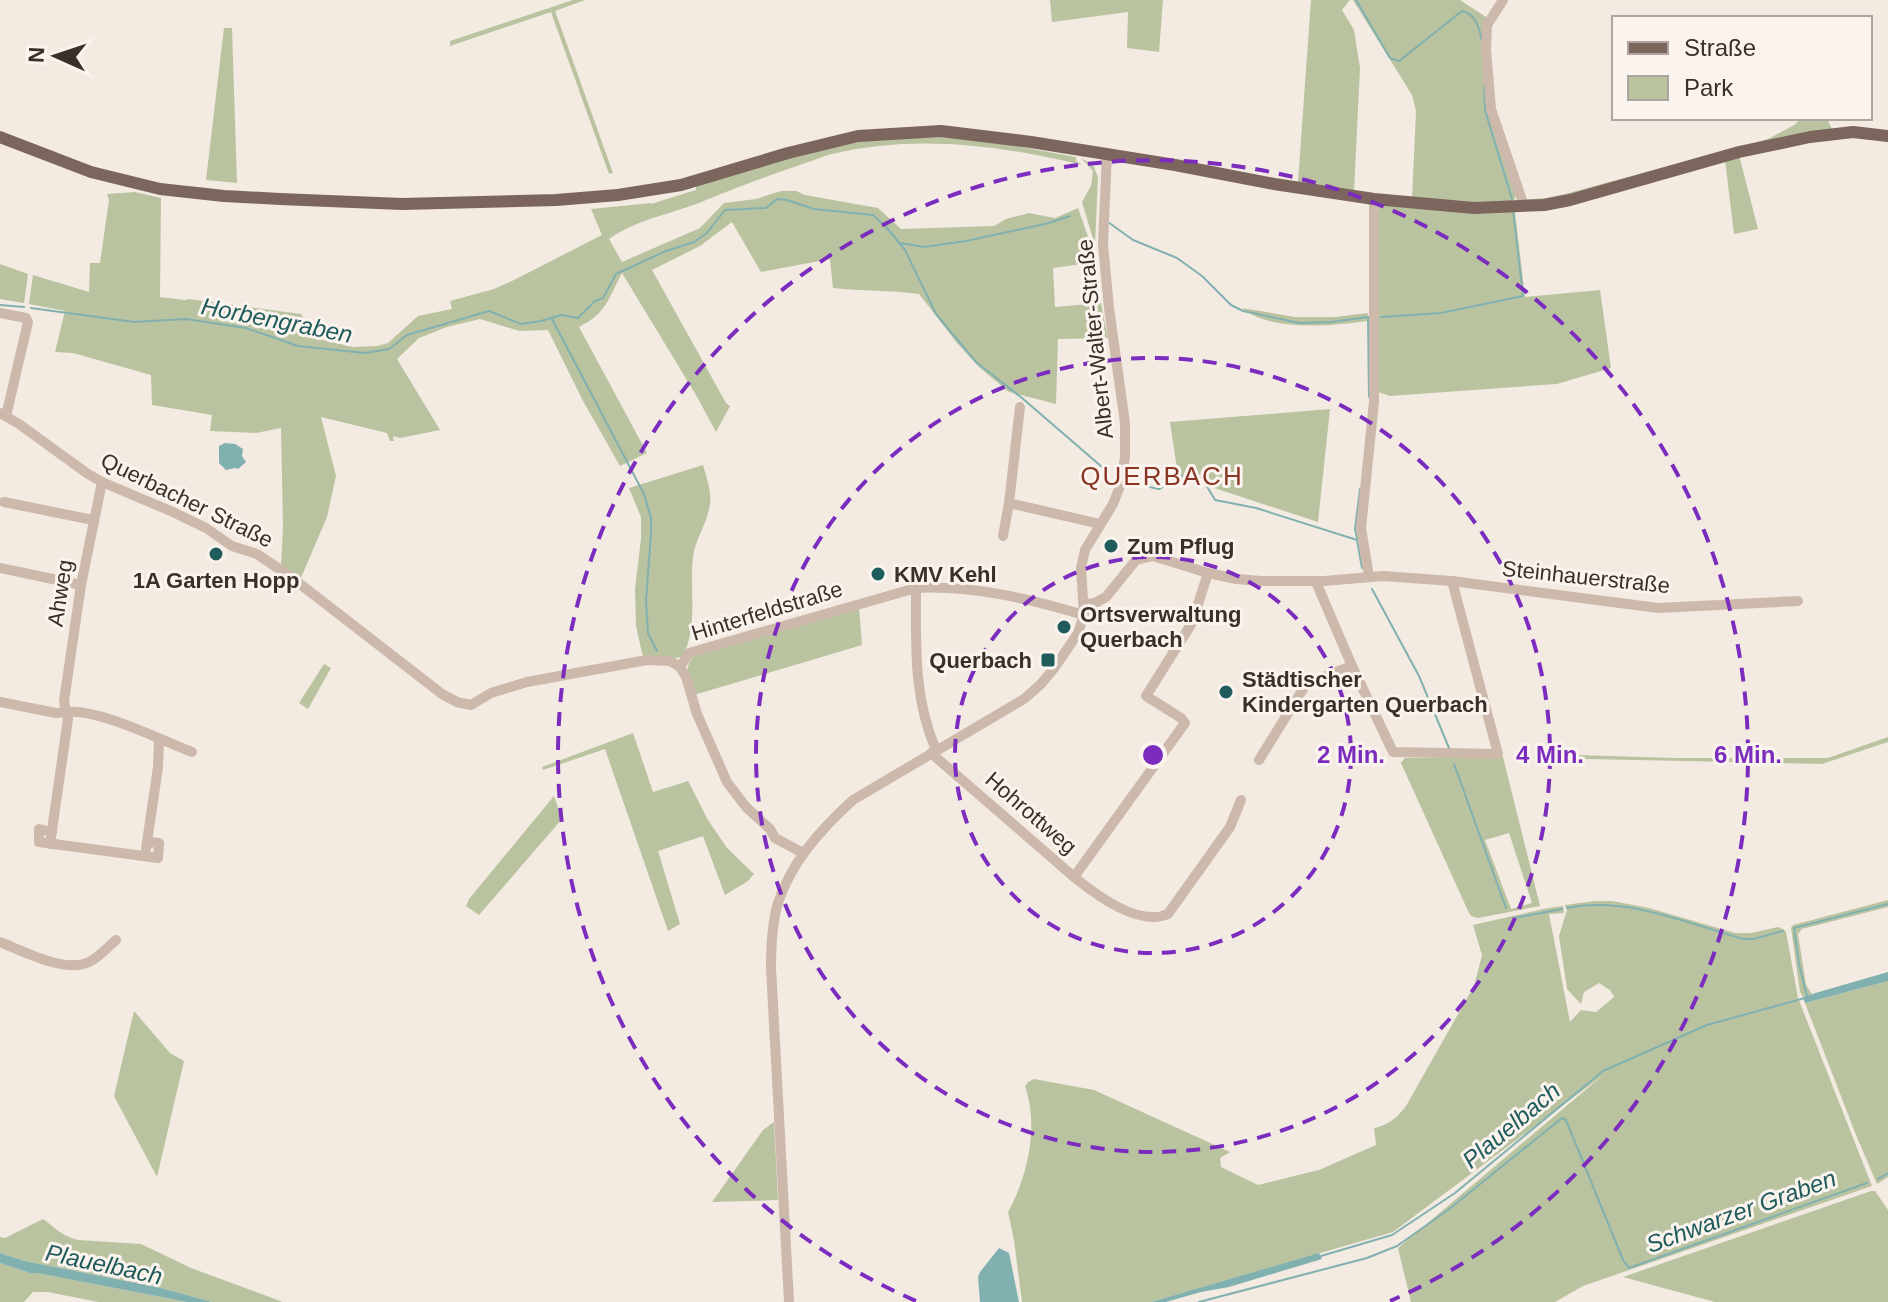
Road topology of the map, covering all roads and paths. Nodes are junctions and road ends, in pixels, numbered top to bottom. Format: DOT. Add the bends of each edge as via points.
graph roads {
  1 [pos="1503,0"];
  2 [pos="1888,136"];
  3 [pos="0,137"];
  4 [pos="1107,153"];
  5 [pos="1374,199"];
  6 [pos="1524,206"];
  7 [pos="0,313"];
  8 [pos="1020,407"];
  9 [pos="3,415"];
  10 [pos="102,482"];
  11 [pos="4,502"];
  12 [pos="1009,503"];
  13 [pos="93,520"];
  14 [pos="1100,524"];
  15 [pos="1003,536"];
  16 [pos="0,568"];
  17 [pos="1208,573"];
  18 [pos="1369,576"];
  19 [pos="1452,581"];
  20 [pos="1316,582"];
  21 [pos="81,585"];
  22 [pos="916,588"];
  23 [pos="1798,601"];
  24 [pos="1084,610"];
  25 [pos="1352,666"];
  26 [pos="680,667"];
  27 [pos="0,702"];
  28 [pos="471,705"];
  29 [pos="66,712"];
  30 [pos="159,740"];
  31 [pos="933,751"];
  32 [pos="192,752"];
  33 [pos="1259,760"];
  34 [pos="1241,800"];
  35 [pos="803,853"];
  36 [pos="1074,877"];
  37 [pos="116,940"];
  38 [pos="0,942"];
  39 [pos="789,1302"];
  1 -- 6 [label="street" via="1487,25 1491,109"];
  2 -- 6 [label="main road" via="1853,132 1810,137 1570,200"];
  3 -- 4 [label="main road" via="91,172 160,189 402,204 618,195 681,185 825,143 896,133 941,131"];
  4 -- 5 [label="main road"];
  4 -- 14 [label="street, Albert-Walter-Straße" via="1104,257 1125,457 1120,486"];
  5 -- 6 [label="main road" via="1474,208"];
  5 -- 18 [label="street" via="1374,402 1361,528"];
  7 -- 9 [label="street" via="28,322"];
  8 -- 12 [label="street"];
  9 -- 10 [label="street, Querbacher Straße"];
  10 -- 13 [label="street, Ahweg"];
  10 -- 28 [label="street, Querbacher Straße" via="257,554 442,694"];
  11 -- 13 [label="street"];
  12 -- 14 [label="street"];
  12 -- 15 [label="street"];
  13 -- 21 [label="street, Ahweg"];
  14 -- 24 [label="street, Albert-Walter-Straße" via="1081,568"];
  16 -- 21 [label="street"];
  17 -- 20 [label="street, Steinhauerstraße"];
  17 -- 24 [label="street, Steinhauerstraße" via="1153,556 1136,560 1106,597"];
  17 -- 36 [label="street, Hohrottweg" via="1192,623 1146,696 1185,723"];
  18 -- 19 [label="street, Steinhauerstraße"];
  18 -- 20 [label="street, Steinhauerstraße"];
  19 -- 23 [label="street, Steinhauerstraße" via="1658,608"];
  19 -- 25 [label="street" via="1498,754 1393,752"];
  20 -- 25 [label="street"];
  21 -- 29 [label="street, Ahweg"];
  22 -- 24 [label="street, Hinterfeldstraße" via="1001,594"];
  22 -- 26 [label="street, Hinterfeldstraße" via="689,653"];
  22 -- 31 [label="street" via="920,704"];
  24 -- 31 [label="street" via="1078,633 1032,691"];
  25 -- 33 [label="street" via="1306,684"];
  26 -- 28 [label="street, Hinterfeldstraße" via="647,660 527,682"];
  26 -- 35 [label="street" via="727,782 775,838"];
  27 -- 29 [label="street"];
  29 -- 30 [label="street" via="96,714"];
  29 -- 30 [label="street, Ahweg" via="50,844 145,857"];
  30 -- 32 [label="street"];
  31 -- 35 [label="street" via="853,800"];
  31 -- 36 [label="street, Hohrottweg"];
  34 -- 36 [label="street" via="1230,827 1168,914 1147,918 1104,901"];
  35 -- 39 [label="street" via="778,905 771,968"];
  37 -- 38 [label="street" via="90,963 68,966"];
}
